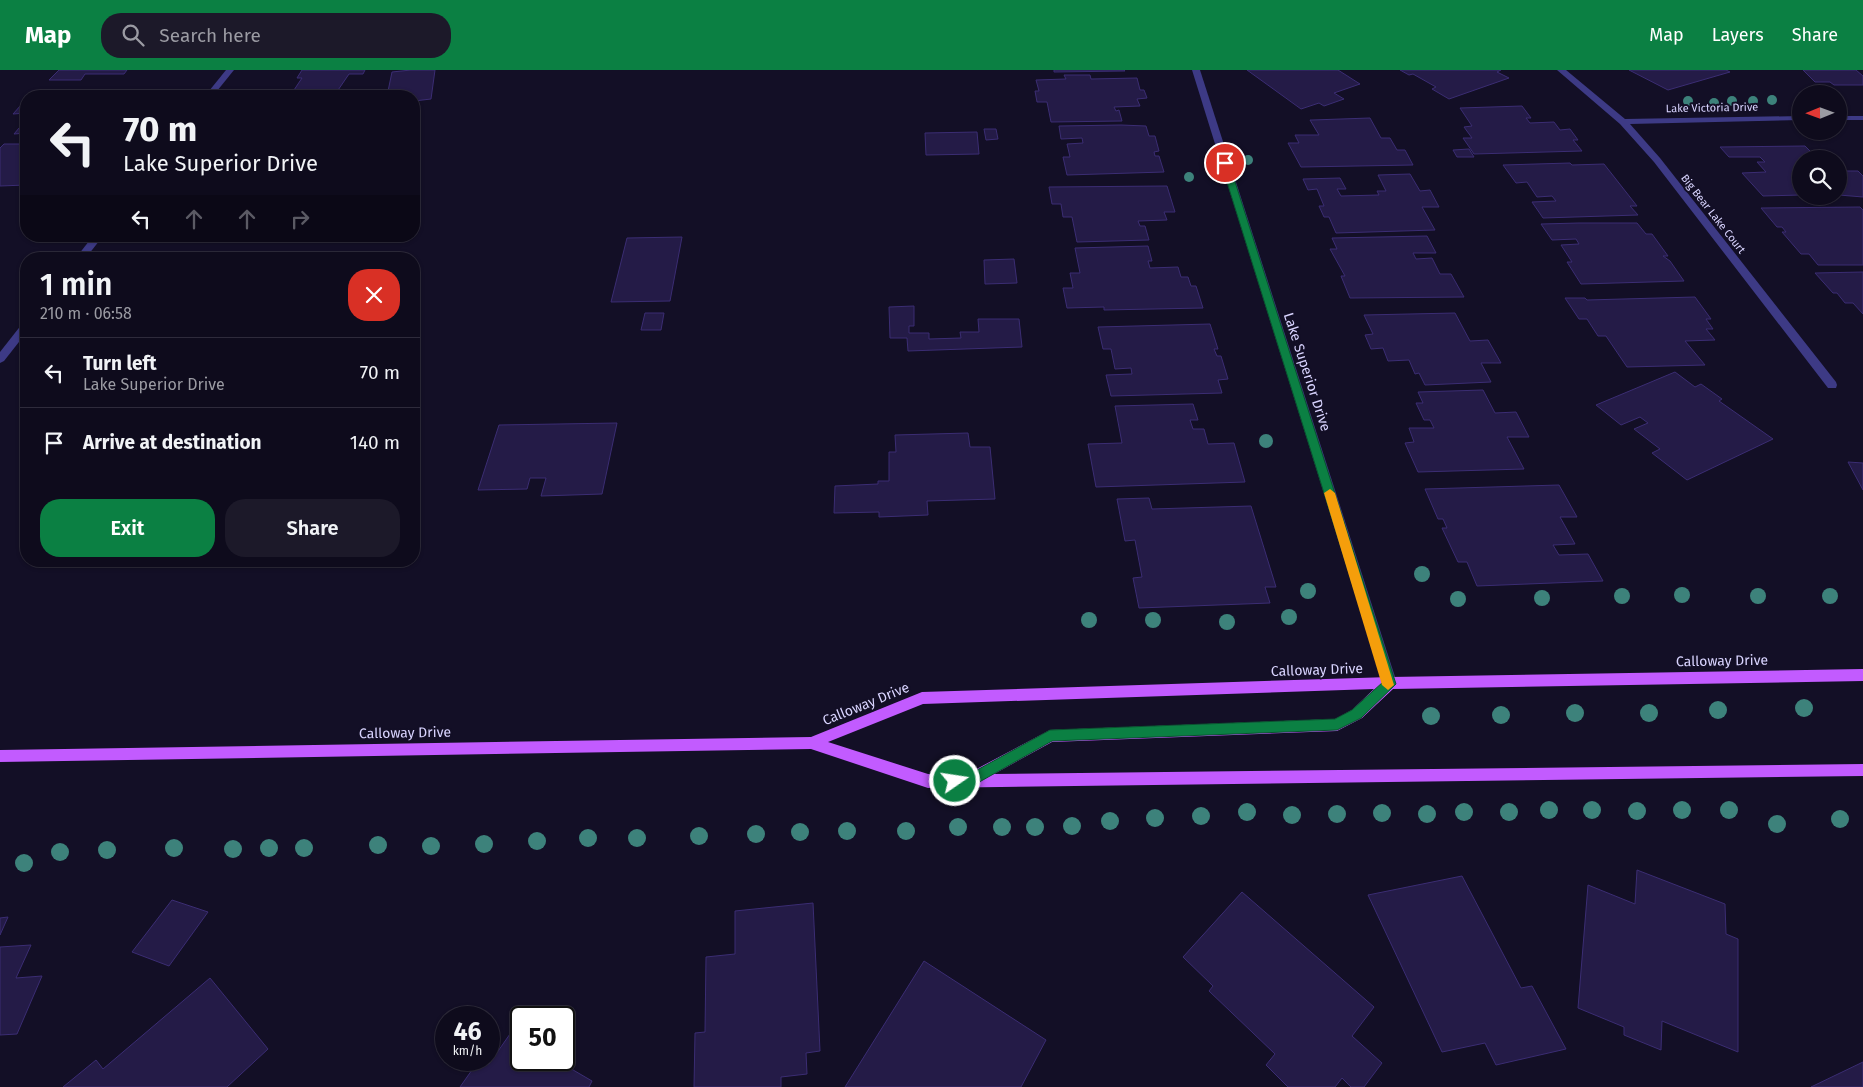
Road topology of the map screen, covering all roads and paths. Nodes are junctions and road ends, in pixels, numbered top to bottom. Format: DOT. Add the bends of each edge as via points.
graph roads {
  1 [pos="230,70"];
  2 [pos="1196,70"];
  3 [pos="1561,70"];
  4 [pos="214,90"];
  5 [pos="1792,118"];
  6 [pos="1848,118"];
  7 [pos="1863,118"];
  8 [pos="1623,122"];
  9 [pos="93,242"];
  10 [pos="85,252"];
  11 [pos="20,334"];
  12 [pos="0,359"];
  13 [pos="1832,385"];
  14 [pos="1863,675"];
  15 [pos="1390,684"];
  16 [pos="811,743"];
  17 [pos="0,756"];
  18 [pos="1863,770"];
  19 [pos="969,781"];
  1 -- 4 [label="street"];
  2 -- 15 [label="street, Lake Superior Drive"];
  3 -- 8 [label="street, Big Bear Lake Court"];
  5 -- 8 [label="street, Lake Victoria Drive"];
  6 -- 7 [label="street"];
  8 -- 13 [label="street, Big Bear Lake Court"];
  9 -- 10 [label="street"];
  11 -- 12 [label="street"];
  14 -- 15 [label="main road, Calloway Drive"];
  15 -- 16 [label="main road, Calloway Drive" via="922,698"];
  15 -- 19 [label="main road" via="1357,714 1337,725 1050,736"];
  16 -- 17 [label="main road, Calloway Drive"];
  16 -- 19 [label="main road, Calloway Drive" via="928,781"];
  18 -- 19 [label="main road, Calloway Drive"];
}
